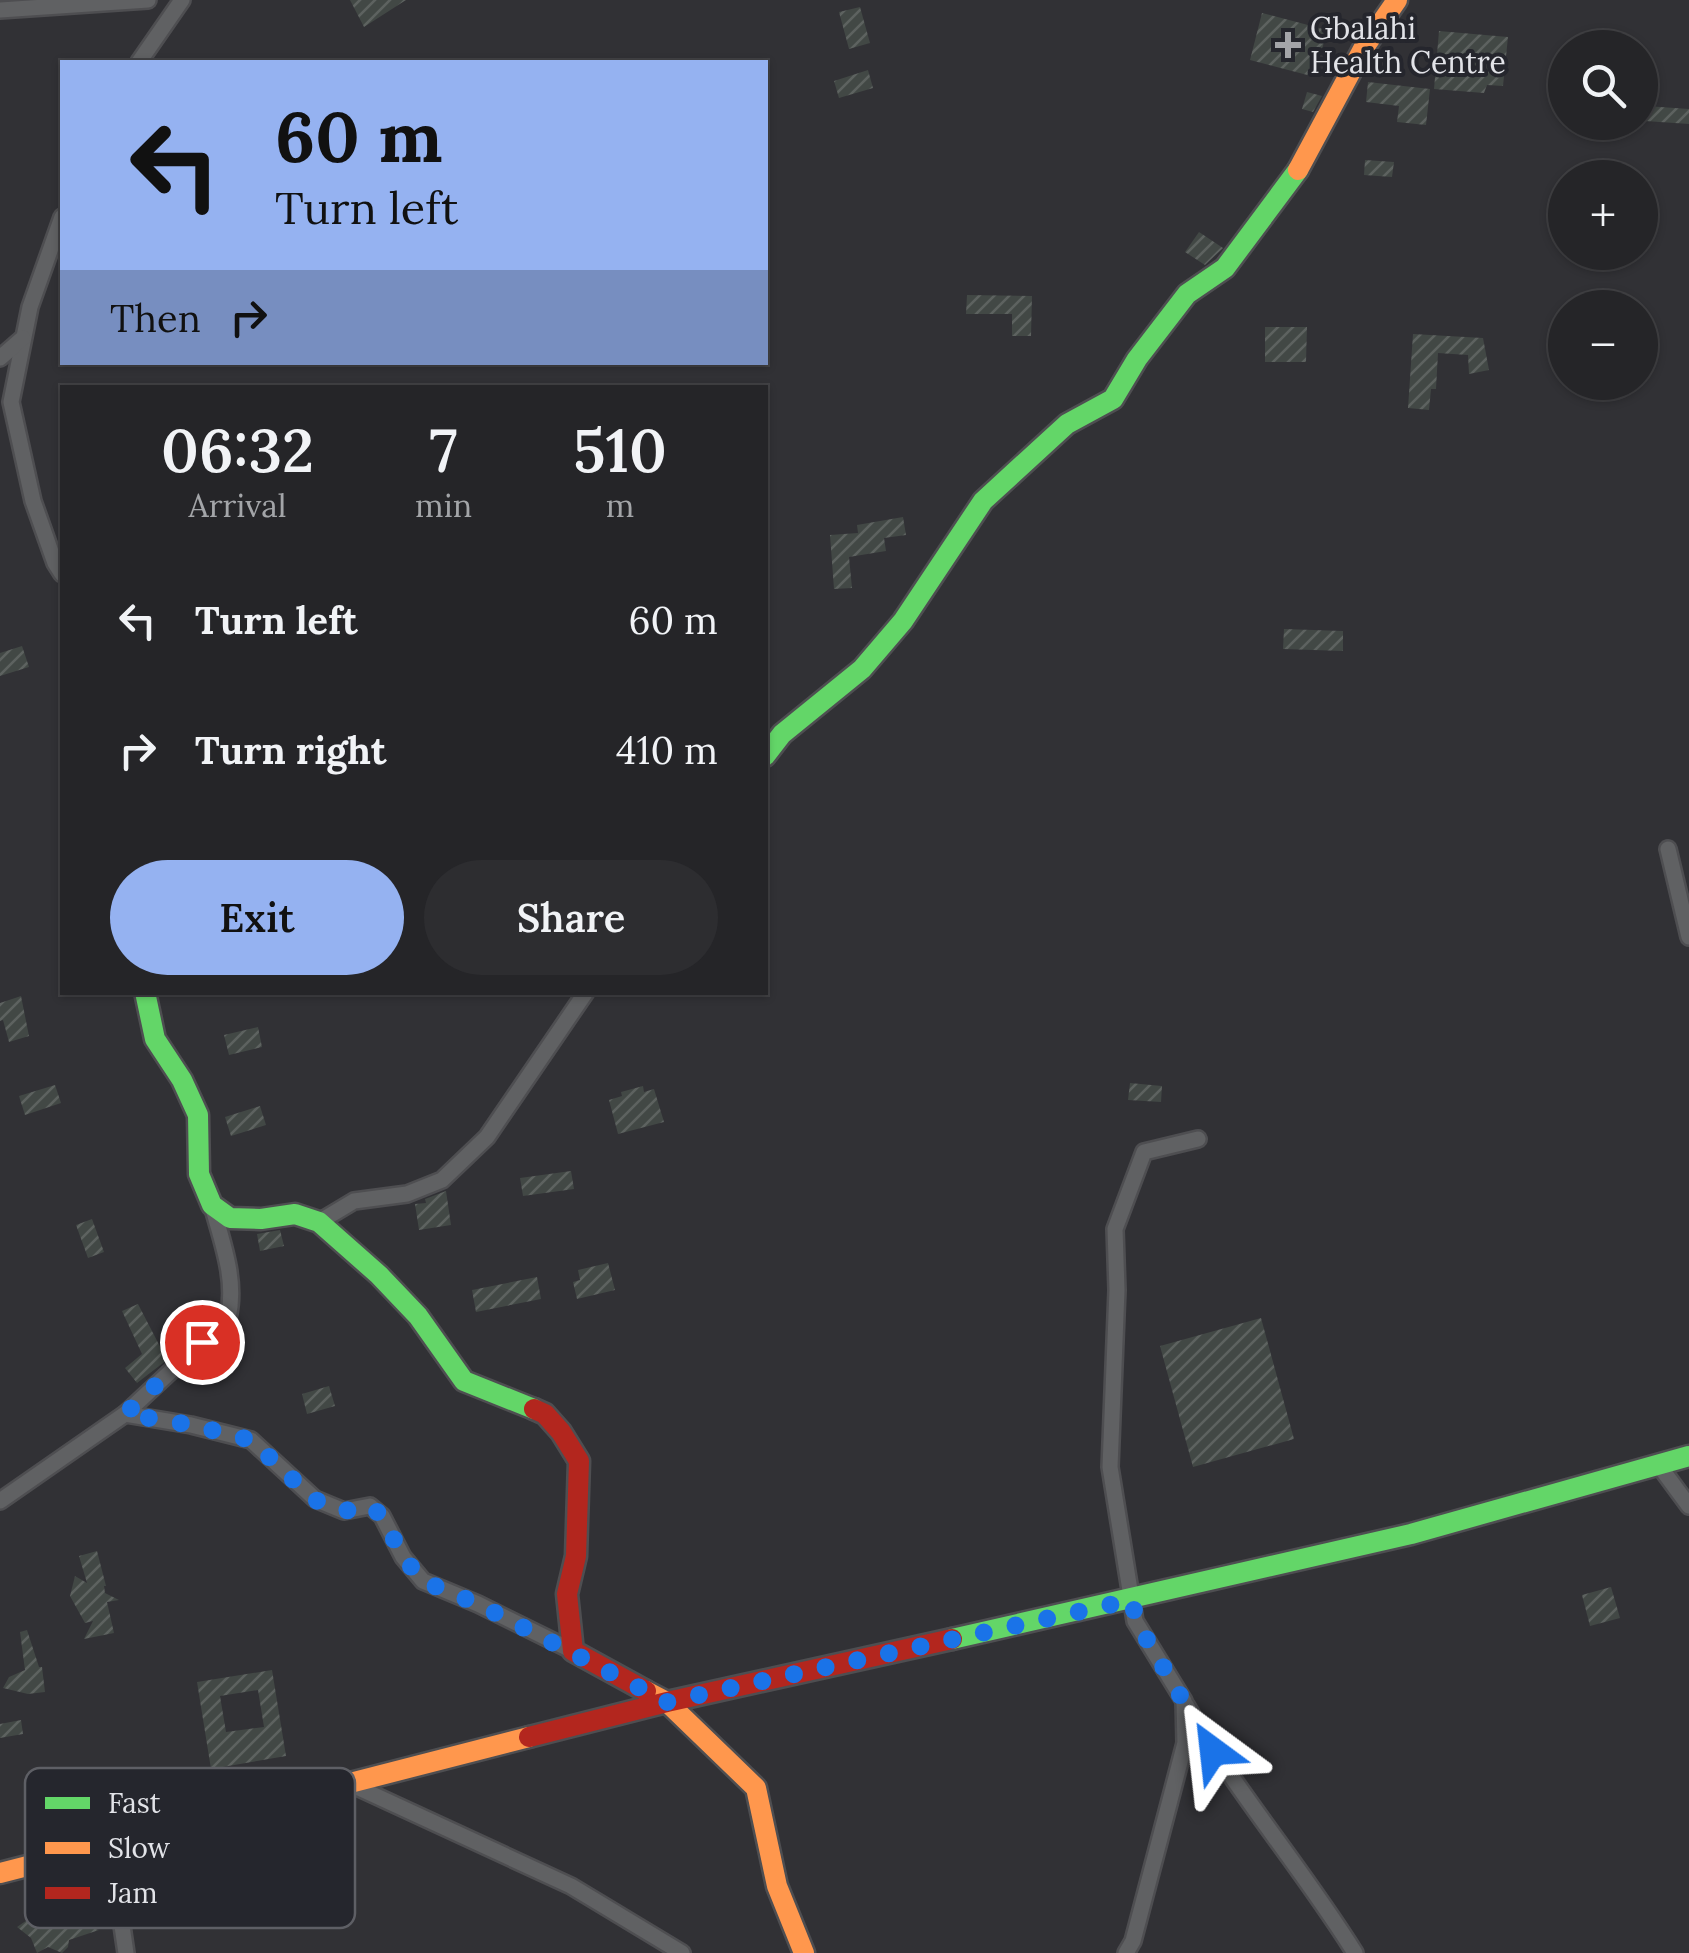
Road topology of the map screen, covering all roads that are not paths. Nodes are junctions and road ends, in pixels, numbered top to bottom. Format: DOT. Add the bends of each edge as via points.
graph roads {
  1 [pos="148,0"];
  2 [pos="182,0"];
  3 [pos="1397,0"];
  4 [pos="0,10"];
  5 [pos="140,60"];
  6 [pos="60,223"];
  7 [pos="24,337"];
  8 [pos="0,358"];
  9 [pos="60,571"];
  10 [pos="768,752"];
  11 [pos="1668,848"];
  12 [pos="1689,937"];
  13 [pos="146,995"];
  14 [pos="584,995"];
  15 [pos="1198,1139"];
  16 [pos="212,1205"];
  17 [pos="319,1222"];
  18 [pos="125,1414"];
  19 [pos="1689,1456"];
  20 [pos="1658,1464"];
  21 [pos="0,1501"];
  22 [pos="1689,1506"];
  23 [pos="1132,1600"];
  24 [pos="573,1650"];
  25 [pos="667,1702"];
  26 [pos="1184,1702"];
  27 [pos="355,1780"];
  28 [pos="355,1785"];
  29 [pos="25,1866"];
  30 [pos="0,1873"];
  31 [pos="122,1928"];
  32 [pos="126,1953"];
  33 [pos="682,1953"];
  34 [pos="804,1953"];
  35 [pos="1126,1953"];
  36 [pos="1354,1953"];
  1 -- 4 [label="street"];
  2 -- 5 [label="street"];
  3 -- 10 [label="street" via="1291,182 1225,268 1186,294 1113,399 1067,424 983,501 903,621 862,669"];
  6 -- 7 [label="street"];
  7 -- 8 [label="street"];
  7 -- 9 [label="street" via="12,402 33,501"];
  11 -- 12 [label="street"];
  13 -- 16 [label="street" via="155,1039 198,1115 199,1174"];
  14 -- 17 [label="street" via="487,1137 442,1180 407,1194 354,1201"];
  15 -- 23 [label="street" via="1144,1152 1115,1229 1110,1467"];
  16 -- 17 [label="street" via="230,1218 295,1214"];
  16 -- 18 [label="street" via="228,1266 228,1318"];
  17 -- 24 [label="street" via="418,1316 464,1381 545,1414 562,1432 579,1461 576,1556 567,1594"];
  18 -- 21 [label="street"];
  18 -- 24 [label="street" via="251,1440 315,1500 344,1511 370,1506 423,1581"];
  19 -- 20 [label="street"];
  20 -- 22 [label="street"];
  20 -- 23 [label="street" via="1411,1534"];
  23 -- 25 [label="street"];
  23 -- 26 [label="street" via="1136,1621"];
  24 -- 25 [label="street"];
  25 -- 27 [label="street"];
  25 -- 34 [label="street" via="756,1788 776,1886"];
  26 -- 35 [label="street" via="1185,1743"];
  26 -- 36 [label="street"];
  28 -- 33 [label="street" via="571,1886"];
  29 -- 30 [label="street"];
  31 -- 32 [label="street"];
}
